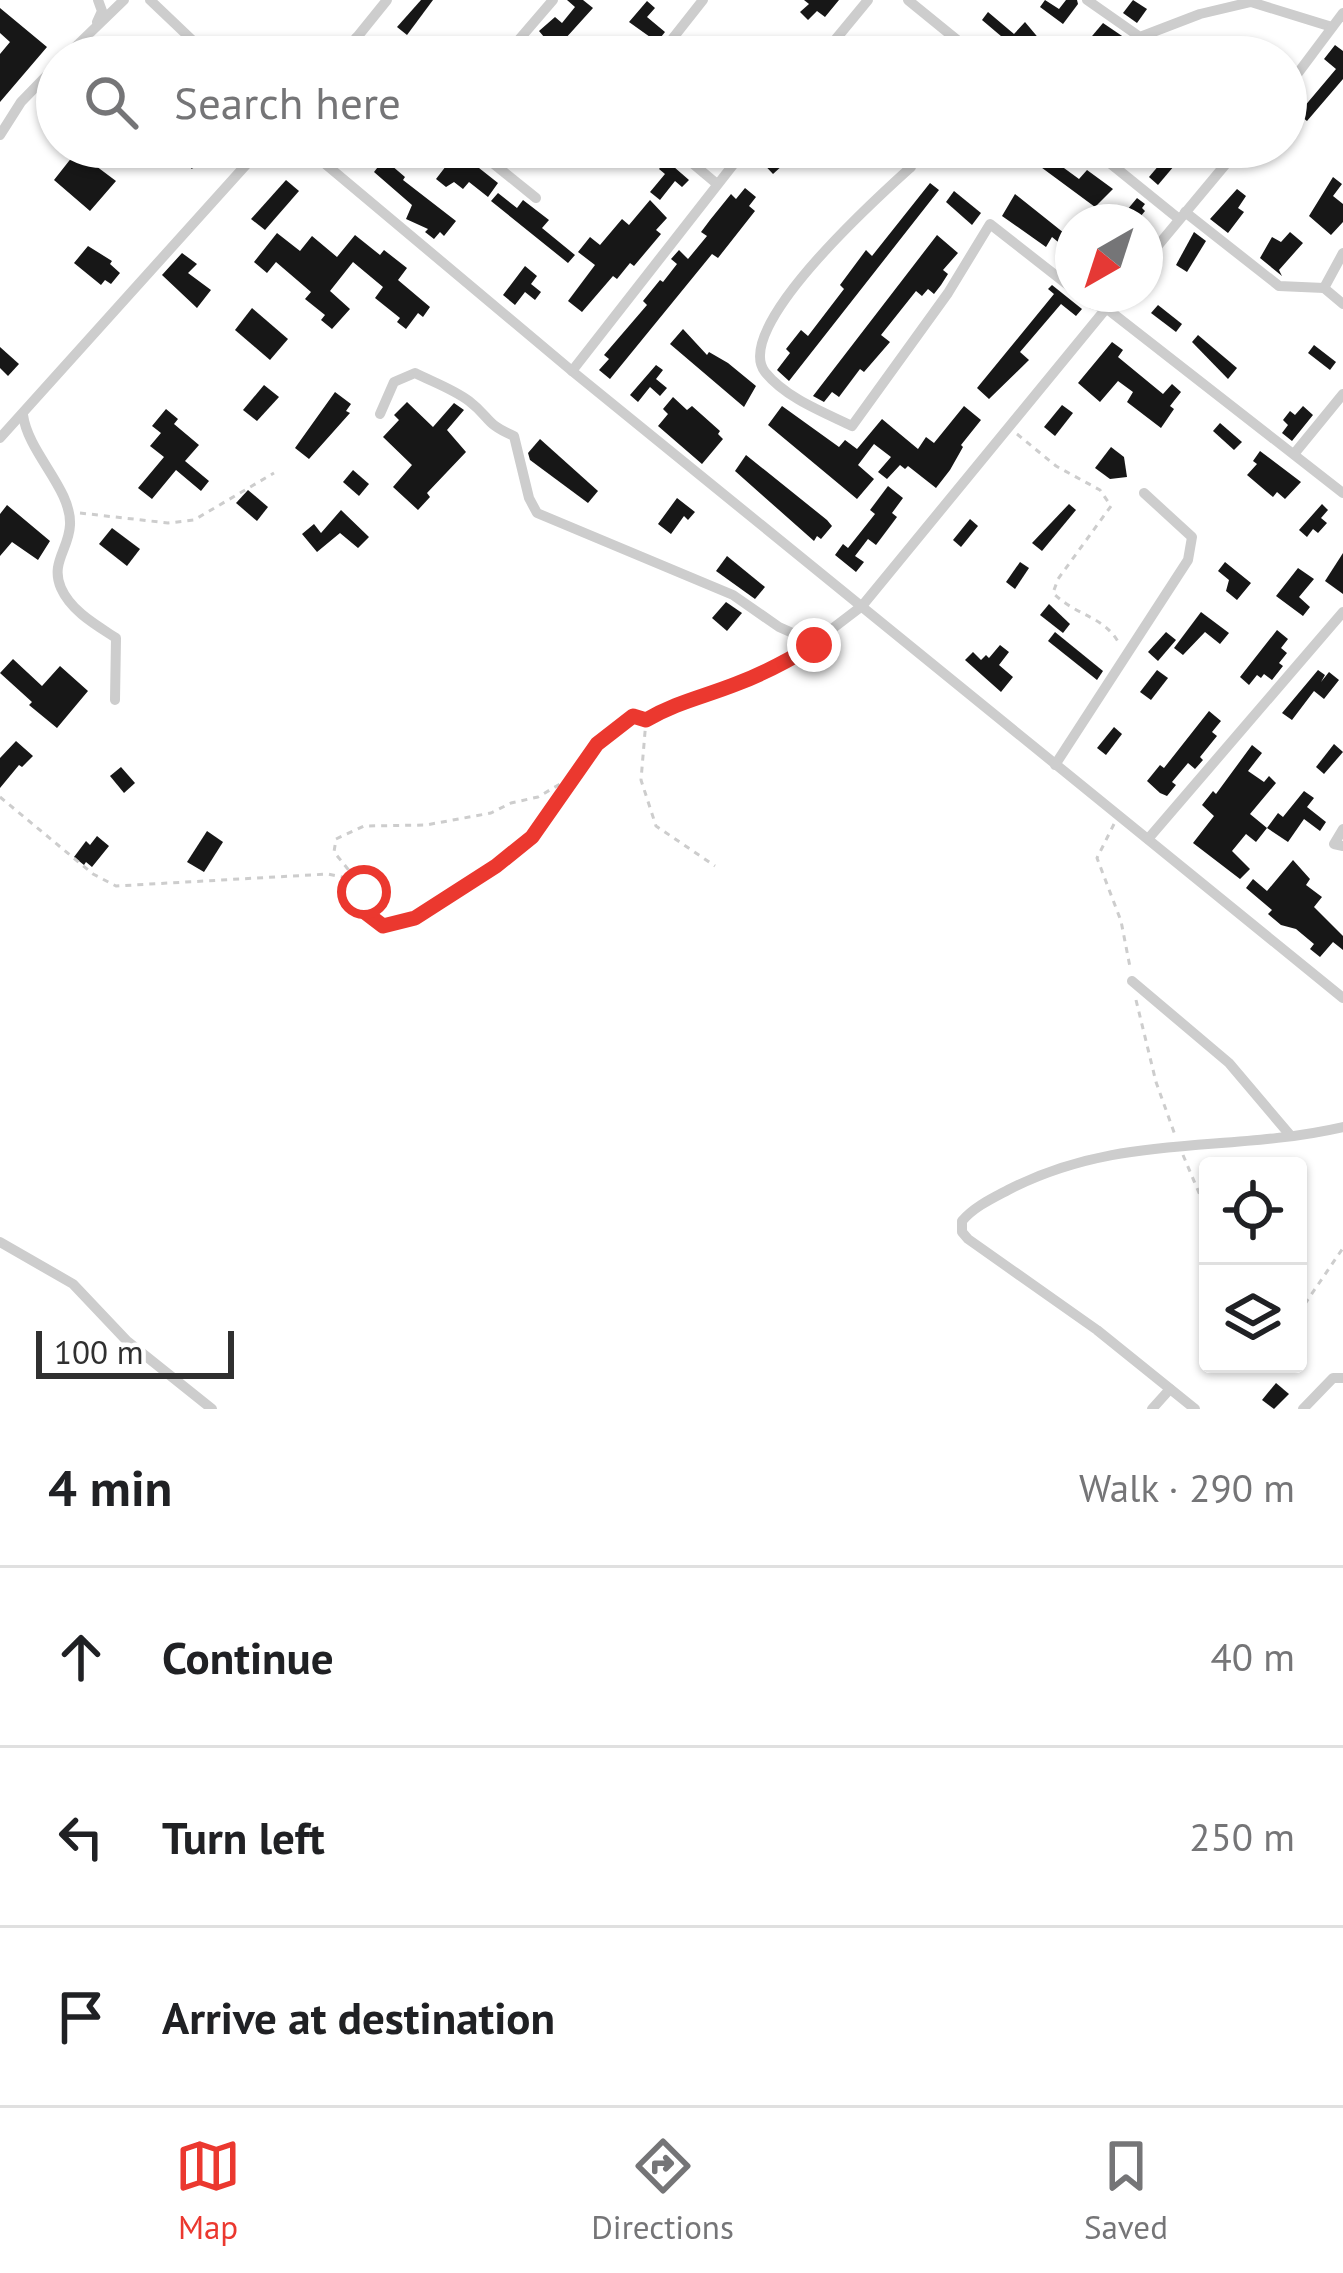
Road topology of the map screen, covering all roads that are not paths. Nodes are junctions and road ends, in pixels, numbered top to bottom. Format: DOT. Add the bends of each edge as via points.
graph roads {
  1 [pos="98,0"];
  2 [pos="124,0"];
  3 [pos="150,0"];
  4 [pos="387,0"];
  5 [pos="553,0"];
  6 [pos="703,0"];
  7 [pos="868,0"];
  8 [pos="908,0"];
  9 [pos="1088,0"];
  10 [pos="1343,13"];
  11 [pos="1332,27"];
  12 [pos="94,30"];
  13 [pos="88,36"];
  14 [pos="188,36"];
  15 [pos="358,36"];
  16 [pos="522,36"];
  17 [pos="675,36"];
  18 [pos="838,36"];
  19 [pos="952,36"];
  20 [pos="1139,36"];
  21 [pos="1143,36"];
  22 [pos="1307,61"];
  23 [pos="36,87"];
  24 [pos="0,135"];
  25 [pos="243,168"];
  26 [pos="330,168"];
  27 [pos="499,168"];
  28 [pos="698,168"];
  29 [pos="730,168"];
  30 [pos="910,168"];
  31 [pos="1118,168"];
  32 [pos="1222,168"];
  33 [pos="717,184"];
  34 [pos="536,198"];
  35 [pos="1182,216"];
  36 [pos="1163,239"];
  37 [pos="1343,253"];
  38 [pos="1055,275"];
  39 [pos="1324,288"];
  40 [pos="1343,304"];
  41 [pos="1103,312"];
  42 [pos="1111,312"];
  43 [pos="572,371"];
  44 [pos="1343,394"];
  45 [pos="380,414"];
  46 [pos="23,415"];
  47 [pos="0,438"];
  48 [pos="1294,454"];
  49 [pos="1144,493"];
  50 [pos="1343,493"];
  51 [pos="862,606"];
  52 [pos="1343,612"];
  53 [pos="115,700"];
  54 [pos="1055,765"];
  55 [pos="1343,829"];
  56 [pos="1148,839"];
  57 [pos="1343,846"];
  58 [pos="1132,981"];
  59 [pos="1343,997"];
  60 [pos="1343,1126"];
  61 [pos="1290,1135"];
  62 [pos="0,1242"];
  63 [pos="1343,1378"];
  64 [pos="1170,1389"];
  65 [pos="212,1409"];
  66 [pos="1152,1409"];
  67 [pos="1195,1409"];
  68 [pos="1303,1409"];
  1 -- 12 [label="street"];
  2 -- 12 [label="street"];
  3 -- 14 [label="street"];
  4 -- 15 [label="street"];
  5 -- 16 [label="street"];
  6 -- 17 [label="street"];
  7 -- 18 [label="street"];
  8 -- 19 [label="street"];
  9 -- 20 [label="street"];
  10 -- 11 [label="street"];
  11 -- 21 [label="street" via="1251,2"];
  11 -- 22 [label="street"];
  12 -- 13 [label="street"];
  23 -- 24 [label="street"];
  25 -- 46 [label="street"];
  26 -- 43 [label="street"];
  27 -- 34 [label="street"];
  28 -- 33 [label="street"];
  29 -- 33 [label="street"];
  30 -- 38 [label="street" via="814,264 762,338 764,371 795,397 852,426 991,224"];
  31 -- 35 [label="street"];
  32 -- 35 [label="street"];
  33 -- 43 [label="street"];
  35 -- 36 [label="street"];
  35 -- 39 [label="street" via="1279,286"];
  37 -- 39 [label="street"];
  39 -- 40 [label="street"];
  41 -- 51 [label="street"];
  42 -- 48 [label="street"];
  43 -- 51 [label="street"];
  44 -- 48 [label="street"];
  45 -- 51 [label="street" via="394,382 416,373 444,387 514,436 537,513 734,595 795,635 824,634"];
  46 -- 47 [label="street"];
  46 -- 53 [label="street" via="25,436 70,525 56,561 61,589 116,638"];
  48 -- 50 [label="street"];
  49 -- 54 [label="street" via="1192,537 1188,560"];
  51 -- 54 [label="street"];
  52 -- 56 [label="street"];
  54 -- 56 [label="street"];
  55 -- 57 [label="street" via="1334,844"];
  56 -- 59 [label="street"];
  58 -- 61 [label="street" via="1229,1063"];
  60 -- 61 [label="street"];
  61 -- 64 [label="street" via="1098,1155 966,1215 968,1239"];
  62 -- 65 [label="street" via="73,1284 127,1341"];
  63 -- 68 [label="street" via="1333,1378"];
  64 -- 66 [label="street"];
  64 -- 67 [label="street"];
}
